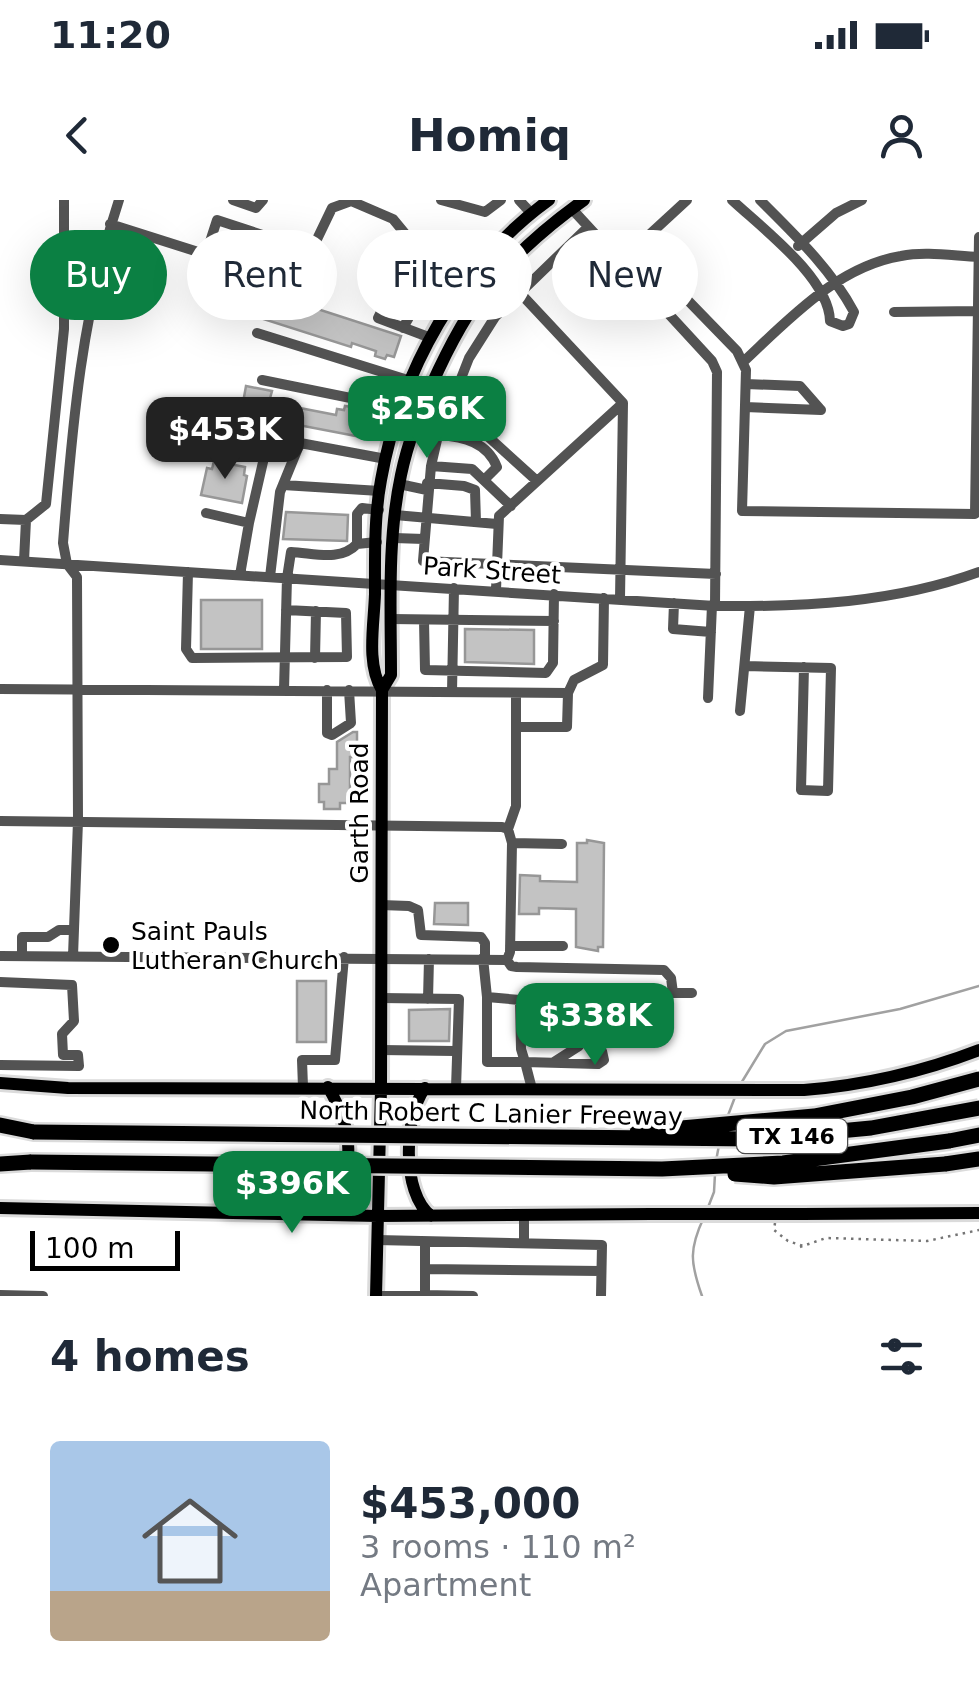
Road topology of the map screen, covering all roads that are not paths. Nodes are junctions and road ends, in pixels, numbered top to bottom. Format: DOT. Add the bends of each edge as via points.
graph roads {
  1 [pos="64,200"];
  2 [pos="118,200"];
  3 [pos="233,200"];
  4 [pos="263,200"];
  5 [pos="441,200"];
  6 [pos="500,200"];
  7 [pos="519,200"];
  8 [pos="549,200"];
  9 [pos="584,200"];
  10 [pos="687,200"];
  11 [pos="732,200"];
  12 [pos="760,200"];
  13 [pos="862,200"];
  14 [pos="380,206"];
  15 [pos="572,209"];
  16 [pos="531,213"];
  17 [pos="110,224"];
  18 [pos="588,227"];
  19 [pos="214,230"];
  20 [pos="247,230"];
  21 [pos="321,230"];
  22 [pos="402,230"];
  23 [pos="514,230"];
  24 [pos="979,238"];
  25 [pos="802,242"];
  26 [pos="532,245"];
  27 [pos="187,248"];
  28 [pos="790,254"];
  29 [pos="979,256"];
  30 [pos="532,283"];
  31 [pos="836,283"];
  32 [pos="822,292"];
  33 [pos="532,306"];
  34 [pos="978,311"];
  35 [pos="894,312"];
  36 [pos="382,320"];
  37 [pos="407,320"];
  38 [pos="443,320"];
  39 [pos="469,320"];
  40 [pos="493,320"];
  41 [pos="403,328"];
  42 [pos="257,333"];
  43 [pos="431,338"];
  44 [pos="450,350"];
  45 [pos="469,358"];
  46 [pos="743,362"];
  47 [pos="262,380"];
  48 [pos="411,381"];
  49 [pos="746,384"];
  50 [pos="430,390"];
  51 [pos="450,403"];
  52 [pos="623,404"];
  53 [pos="745,407"];
  54 [pos="400,411"];
  55 [pos="439,435"];
  56 [pos="266,449"];
  57 [pos="386,459"];
  58 [pos="431,466"];
  59 [pos="485,479"];
  60 [pos="538,482"];
  61 [pos="399,484"];
  62 [pos="283,486"];
  63 [pos="427,486"];
  64 [pos="380,491"];
  65 [pos="510,506"];
  66 [pos="378,510"];
  67 [pos="206,513"];
  68 [pos="394,516"];
  69 [pos="425,518"];
  70 [pos="0,519"];
  71 [pos="26,520"];
  72 [pos="476,522"];
  73 [pos="248,523"];
  74 [pos="496,524"];
  75 [pos="394,538"];
  76 [pos="424,539"];
  77 [pos="377,542"];
  78 [pos="357,544"];
  79 [pos="338,556"];
  80 [pos="0,560"];
  81 [pos="24,561"];
  82 [pos="67,564"];
  83 [pos="496,567"];
  84 [pos="188,572"];
  85 [pos="620,572"];
  86 [pos="979,572"];
  87 [pos="716,574"];
  88 [pos="240,575"];
  89 [pos="270,577"];
  90 [pos="286,578"];
  91 [pos="336,581"];
  92 [pos="375,583"];
  93 [pos="392,584"];
  94 [pos="454,588"];
  95 [pos="496,590"];
  96 [pos="554,594"];
  97 [pos="604,598"];
  98 [pos="620,599"];
  99 [pos="674,603"];
  100 [pos="713,605"];
  101 [pos="750,606"];
  102 [pos="286,610"];
  103 [pos="316,612"];
  104 [pos="392,620"];
  105 [pos="424,620"];
  106 [pos="454,620"];
  107 [pos="554,621"];
  108 [pos="711,632"];
  109 [pos="284,658"];
  110 [pos="315,658"];
  111 [pos="746,666"];
  112 [pos="804,667"];
  113 [pos="452,672"];
  114 [pos="0,688"];
  115 [pos="76,690"];
  116 [pos="284,690"];
  117 [pos="328,690"];
  118 [pos="349,690"];
  119 [pos="382,690"];
  120 [pos="452,692"];
  121 [pos="516,693"];
  122 [pos="568,693"];
  123 [pos="708,698"];
  124 [pos="740,711"];
  125 [pos="516,727"];
  126 [pos="0,821"];
  127 [pos="78,821"];
  128 [pos="382,826"];
  129 [pos="508,828"];
  130 [pos="512,843"];
  131 [pos="562,844"];
  132 [pos="381,904"];
  133 [pos="74,930"];
  134 [pos="510,946"];
  135 [pos="563,946"];
  136 [pos="0,956"];
  137 [pos="22,956"];
  138 [pos="51,956"];
  139 [pos="74,956"];
  140 [pos="344,957"];
  141 [pos="381,958"];
  142 [pos="429,958"];
  143 [pos="484,958"];
  144 [pos="507,960"];
  145 [pos="0,982"];
  146 [pos="50,983"];
  147 [pos="692,994"];
  148 [pos="487,997"];
  149 [pos="381,998"];
  150 [pos="428,1000"];
  151 [pos="381,1050"];
  152 [pos="979,1050"];
  153 [pos="455,1051"];
  154 [pos="526,1062"];
  155 [pos="552,1063"];
  156 [pos="0,1066"];
  157 [pos="979,1079"];
  158 [pos="0,1083"];
  159 [pos="303,1086"];
  160 [pos="328,1087"];
  161 [pos="381,1088"];
  162 [pos="424,1088"];
  163 [pos="456,1088"];
  164 [pos="532,1089"];
  165 [pos="979,1108"];
  166 [pos="0,1128"];
  167 [pos="979,1135"];
  168 [pos="604,1138"];
  169 [pos="979,1159"];
  170 [pos="0,1162"];
  171 [pos="662,1169"];
  172 [pos="0,1208"];
  173 [pos="979,1213"];
  174 [pos="325,1214"];
  175 [pos="378,1216"];
  176 [pos="431,1216"];
  177 [pos="524,1216"];
  178 [pos="377,1240"];
  179 [pos="426,1242"];
  180 [pos="524,1242"];
  181 [pos="425,1269"];
  182 [pos="602,1271"];
  183 [pos="425,1295"];
  184 [pos="0,1296"];
  185 [pos="43,1296"];
  186 [pos="378,1296"];
  187 [pos="473,1296"];
  188 [pos="601,1296"];
  1 -- 71 [label="street" via="64,328 46,504"];
  2 -- 17 [label="street"];
  3 -- 4 [label="street" via="256,208"];
  5 -- 6 [label="street" via="486,212"];
  7 -- 16 [label="street"];
  8 -- 16 [label="main road, Garth Road"];
  9 -- 15 [label="main road, Garth Road"];
  10 -- 46 [label="street" via="636,247"];
  11 -- 28 [label="street"];
  12 -- 25 [label="street"];
  13 -- 25 [label="street"];
  14 -- 21 [label="street" via="351,201 332,208"];
  14 -- 22 [label="street"];
  15 -- 18 [label="street"];
  15 -- 26 [label="main road, Garth Road"];
  16 -- 23 [label="main road, Garth Road"];
  17 -- 27 [label="street"];
  17 -- 82 [label="street" via="79,363 63,543"];
  18 -- 30 [label="street"];
  18 -- 87 [label="street" via="717,372"];
  19 -- 20 [label="street" via="217,220"];
  24 -- 29 [label="street"];
  25 -- 28 [label="street"];
  25 -- 31 [label="street"];
  28 -- 32 [label="street"];
  29 -- 31 [label="street" via="902,256"];
  29 -- 34 [label="street"];
  31 -- 32 [label="street"];
  31 -- 32 [label="street" via="854,312 849,324 830,321"];
  32 -- 46 [label="street"];
  33 -- 52 [label="street"];
  34 -- 35 [label="street"];
  34 -- 53 [label="street" via="975,514 742,510"];
  36 -- 41 [label="street"];
  37 -- 41 [label="street"];
  38 -- 43 [label="main road, Garth Road"];
  39 -- 44 [label="main road, Garth Road"];
  40 -- 45 [label="street"];
  41 -- 43 [label="street"];
  42 -- 48 [label="street"];
  43 -- 48 [label="main road, Garth Road"];
  44 -- 45 [label="street"];
  44 -- 50 [label="main road, Garth Road"];
  45 -- 51 [label="street"];
  46 -- 49 [label="street"];
  47 -- 54 [label="street"];
  48 -- 50 [label="main road"];
  48 -- 54 [label="main road, Garth Road"];
  49 -- 53 [label="street"];
  49 -- 53 [label="street" via="800,386 821,410"];
  50 -- 51 [label="street"];
  50 -- 61 [label="main road, Garth Road"];
  51 -- 55 [label="street"];
  51 -- 60 [label="street"];
  52 -- 60 [label="street"];
  52 -- 85 [label="street"];
  54 -- 57 [label="main road, Garth Road"];
  55 -- 58 [label="street"];
  55 -- 59 [label="street" via="471,438 493,458 497,467"];
  56 -- 73 [label="street"];
  57 -- 62 [label="street" via="300,443"];
  57 -- 64 [label="main road, Garth Road"];
  58 -- 59 [label="street" via="472,469"];
  58 -- 63 [label="street"];
  59 -- 65 [label="street"];
  60 -- 65 [label="street"];
  61 -- 63 [label="street"];
  61 -- 68 [label="main road, Garth Road"];
  62 -- 64 [label="street"];
  62 -- 89 [label="street"];
  63 -- 69 [label="street"];
  63 -- 72 [label="street" via="475,490"];
  64 -- 66 [label="main road, Garth Road"];
  65 -- 74 [label="street"];
  66 -- 77 [label="main road, Garth Road"];
  66 -- 78 [label="street" via="357,514"];
  67 -- 73 [label="street"];
  68 -- 69 [label="street"];
  68 -- 75 [label="main road, Garth Road"];
  69 -- 72 [label="street"];
  69 -- 76 [label="street"];
  70 -- 71 [label="street"];
  71 -- 81 [label="street"];
  72 -- 74 [label="street"];
  73 -- 88 [label="street"];
  74 -- 83 [label="street"];
  75 -- 76 [label="street"];
  75 -- 93 [label="main road, Garth Road"];
  76 -- 83 [label="street" via="423,561"];
  77 -- 78 [label="street"];
  77 -- 92 [label="main road, Garth Road"];
  78 -- 79 [label="street"];
  79 -- 90 [label="street" via="291,552"];
  79 -- 91 [label="street"];
  80 -- 81 [label="street, Park Street"];
  81 -- 82 [label="street, Park Street"];
  82 -- 84 [label="street, Park Street"];
  82 -- 115 [label="street" via="76,577"];
  83 -- 85 [label="street"];
  83 -- 95 [label="street"];
  84 -- 88 [label="street, Park Street"];
  84 -- 109 [label="street" via="187,655"];
  85 -- 87 [label="street"];
  85 -- 98 [label="street"];
  86 -- 101 [label="street, Park Street" via="830,604"];
  87 -- 100 [label="street"];
  88 -- 89 [label="street, Park Street"];
  89 -- 90 [label="street, Park Street"];
  90 -- 91 [label="street, Park Street"];
  90 -- 102 [label="street"];
  91 -- 92 [label="street, Park Street"];
  92 -- 93 [label="street, Park Street"];
  92 -- 119 [label="main road, Garth Road" via="372,675"];
  93 -- 94 [label="street, Park Street"];
  93 -- 104 [label="main road, Garth Road"];
  94 -- 95 [label="street, Park Street"];
  94 -- 106 [label="street"];
  95 -- 96 [label="street, Park Street"];
  96 -- 97 [label="street, Park Street"];
  96 -- 107 [label="street"];
  97 -- 98 [label="street, Park Street"];
  97 -- 122 [label="street" via="603,665 574,680"];
  98 -- 99 [label="street, Park Street"];
  99 -- 100 [label="street, Park Street"];
  99 -- 108 [label="street" via="673,629"];
  100 -- 101 [label="street, Park Street"];
  100 -- 108 [label="street"];
  101 -- 111 [label="street"];
  102 -- 103 [label="street"];
  102 -- 109 [label="street"];
  103 -- 110 [label="street"];
  103 -- 110 [label="street" via="346,613 347,657"];
  104 -- 105 [label="street"];
  104 -- 119 [label="main road, Garth Road" via="391,675"];
  105 -- 106 [label="street"];
  105 -- 113 [label="street" via="425,670"];
  106 -- 107 [label="street"];
  106 -- 113 [label="street"];
  107 -- 113 [label="street" via="553,663 546,673"];
  108 -- 123 [label="street"];
  109 -- 110 [label="street"];
  109 -- 116 [label="street"];
  111 -- 112 [label="street"];
  111 -- 124 [label="street"];
  112 -- 112 [label="street" via="831,668 828,791 801,790"];
  113 -- 120 [label="street"];
  114 -- 115 [label="street"];
  115 -- 116 [label="street"];
  115 -- 127 [label="street"];
  116 -- 117 [label="street"];
  117 -- 118 [label="street"];
  117 -- 118 [label="street" via="332,736 351,723"];
  118 -- 119 [label="street"];
  119 -- 120 [label="street"];
  119 -- 128 [label="main road, Garth Road"];
  120 -- 121 [label="street"];
  121 -- 122 [label="street"];
  121 -- 125 [label="street"];
  122 -- 125 [label="street" via="567,727"];
  125 -- 129 [label="street" via="516,806"];
  126 -- 127 [label="street"];
  127 -- 128 [label="street"];
  127 -- 133 [label="street"];
  128 -- 129 [label="street"];
  128 -- 132 [label="main road, Garth Road"];
  129 -- 130 [label="street"];
  130 -- 131 [label="street"];
  130 -- 134 [label="street"];
  132 -- 141 [label="main road, Garth Road"];
  132 -- 143 [label="street" via="418,910 422,935 481,937"];
  133 -- 137 [label="street" via="22,937"];
  133 -- 139 [label="street"];
  134 -- 135 [label="street"];
  134 -- 144 [label="street"];
  136 -- 137 [label="street"];
  137 -- 138 [label="street"];
  138 -- 139 [label="street"];
  138 -- 146 [label="street"];
  139 -- 140 [label="street"];
  140 -- 141 [label="street"];
  140 -- 159 [label="street" via="335,1060 302,1060"];
  141 -- 142 [label="street"];
  141 -- 149 [label="main road, Garth Road"];
  142 -- 143 [label="street"];
  142 -- 150 [label="street"];
  143 -- 144 [label="street"];
  143 -- 148 [label="street"];
  144 -- 147 [label="street" via="517,968 664,970 671,978 667,993"];
  145 -- 146 [label="street"];
  146 -- 156 [label="street" via="72,985 74,1021 62,1034 63,1054 78,1055 79,1066"];
  148 -- 154 [label="street" via="520,1000"];
  148 -- 154 [label="street" via="487,1062"];
  149 -- 150 [label="street"];
  149 -- 151 [label="main road, Garth Road"];
  150 -- 153 [label="street" via="459,999"];
  151 -- 153 [label="street"];
  151 -- 161 [label="main road, Garth Road"];
  152 -- 164 [label="main road" via="911,1073 839,1086"];
  153 -- 163 [label="street"];
  154 -- 155 [label="street"];
  154 -- 164 [label="street"];
  155 -- 155 [label="street" via="598,1064 604,1060 602,1051 584,1046"];
  157 -- 168 [label="highway, bridge" via="814,1116"];
  158 -- 159 [label="main road"];
  159 -- 160 [label="main road"];
  160 -- 161 [label="main road"];
  160 -- 174 [label="main road" via="344,1122 349,1158"];
  161 -- 162 [label="main road"];
  161 -- 175 [label="main road, Garth Road"];
  162 -- 163 [label="main road"];
  162 -- 176 [label="main road" via="412,1117 411,1174 418,1202"];
  163 -- 164 [label="main road"];
  165 -- 168 [label="highway, North Robert C Lanier Freeway / TX 146, bridge" via="773,1138"];
  166 -- 168 [label="highway, North Robert C Lanier Freeway / TX 146, bridge"];
  167 -- 171 [label="highway, North Robert C Lanier Freeway / TX 146, bridge" via="784,1163"];
  169 -- 171 [label="highway, bridge" via="774,1177"];
  170 -- 171 [label="highway, North Robert C Lanier Freeway / TX 146, bridge"];
  172 -- 174 [label="main road"];
  173 -- 177 [label="main road, bridge"];
  174 -- 175 [label="main road"];
  175 -- 176 [label="main road"];
  175 -- 178 [label="main road, Garth Road"];
  176 -- 177 [label="main road"];
  177 -- 180 [label="street"];
  178 -- 179 [label="street"];
  178 -- 186 [label="main road, Garth Road"];
  179 -- 180 [label="street"];
  179 -- 181 [label="street"];
  180 -- 182 [label="street" via="602,1244"];
  181 -- 182 [label="street"];
  181 -- 183 [label="street"];
  182 -- 188 [label="street"];
  183 -- 186 [label="street"];
  183 -- 187 [label="street"];
  184 -- 185 [label="street"];
}
